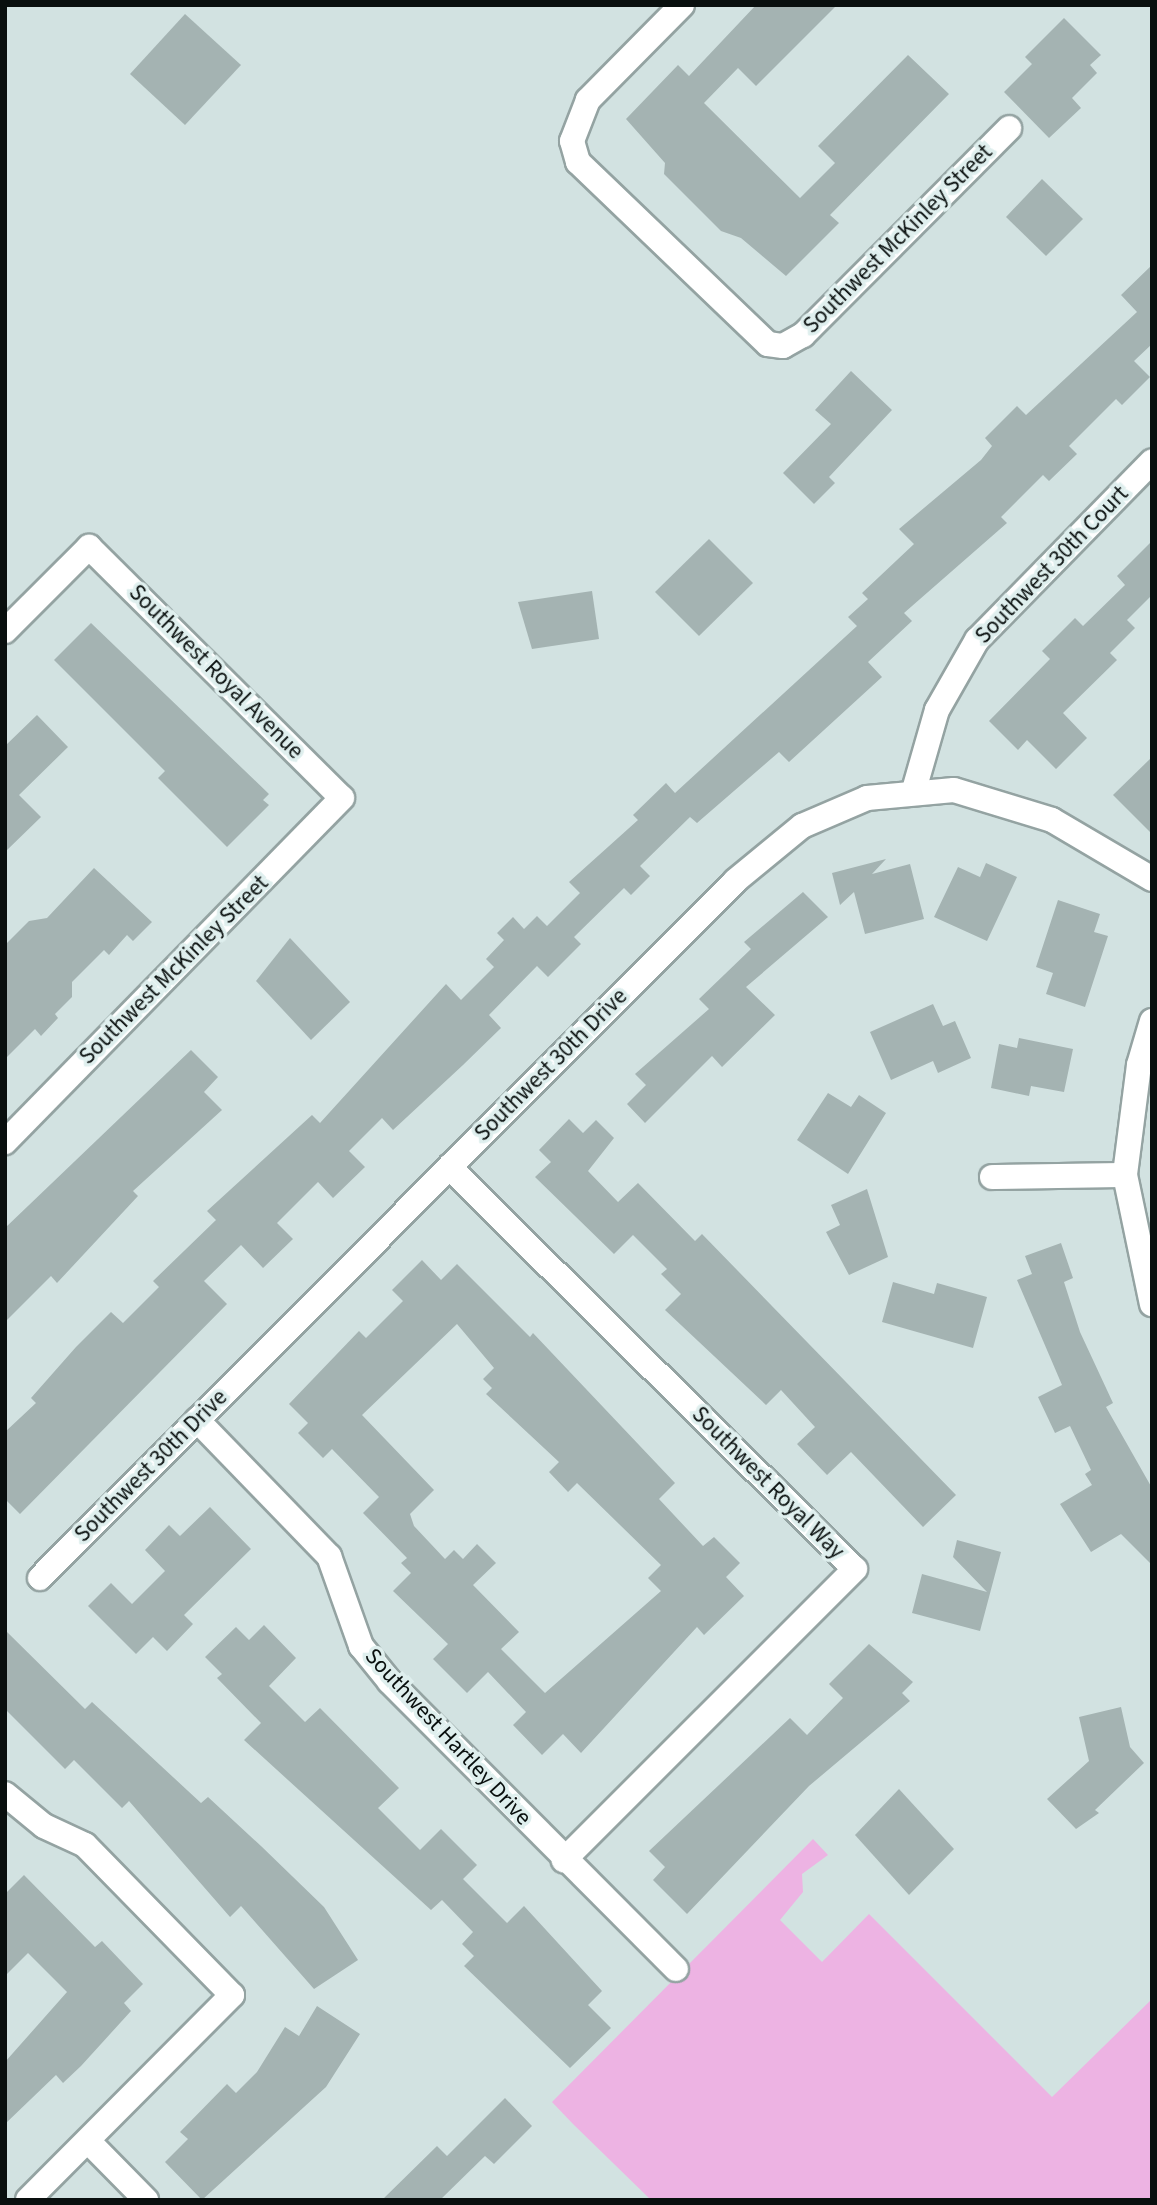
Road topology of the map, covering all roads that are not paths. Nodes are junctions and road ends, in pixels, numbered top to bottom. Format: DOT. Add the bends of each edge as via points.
graph roads {
  1 [pos="682,5"];
  2 [pos="1009,128"];
  3 [pos="1152,461"];
  4 [pos="5,631"];
  5 [pos="914,790"];
  6 [pos="342,798"];
  7 [pos="1152,878"];
  8 [pos="1152,1021"];
  9 [pos="5,1142"];
  10 [pos="449,1167"];
  11 [pos="1125,1174"];
  12 [pos="992,1177"];
  13 [pos="1152,1304"];
  14 [pos="197,1420"];
  15 [pos="40,1577"];
  16 [pos="5,1794"];
  17 [pos="564,1860"];
  18 [pos="676,1969"];
  19 [pos="88,2140"];
  20 [pos="28,2200"];
  21 [pos="146,2200"];
  1 -- 2 [label="street, Southwest McKinley Street" via="588,100 572,141 578,162 752,334 783,346 803,335"];
  3 -- 5 [label="street, Southwest 30th Court" via="977,640 937,710"];
  4 -- 6 [label="street, Southwest Royal Avenue" via="89,547"];
  5 -- 7 [label="street, Southwest 30th Drive" via="954,790 1013,803"];
  5 -- 10 [label="street, Southwest 30th Drive" via="832,809 769,848"];
  6 -- 9 [label="street, Southwest McKinley Street"];
  8 -- 11 [label="street" via="1139,1065"];
  10 -- 14 [label="street, Southwest 30th Drive"];
  10 -- 17 [label="street, Southwest Royal Way" via="855,1569"];
  11 -- 12 [label="street"];
  11 -- 13 [label="street"];
  14 -- 15 [label="street, Southwest 30th Drive"];
  14 -- 17 [label="street, Southwest Hartley Drive" via="329,1556 361,1646 390,1682"];
  16 -- 19 [label="street" via="44,1826 85,1845 232,1995"];
  17 -- 18 [label="street, Southwest Hartley Drive"];
  19 -- 20 [label="street"];
  19 -- 21 [label="street"];
}
